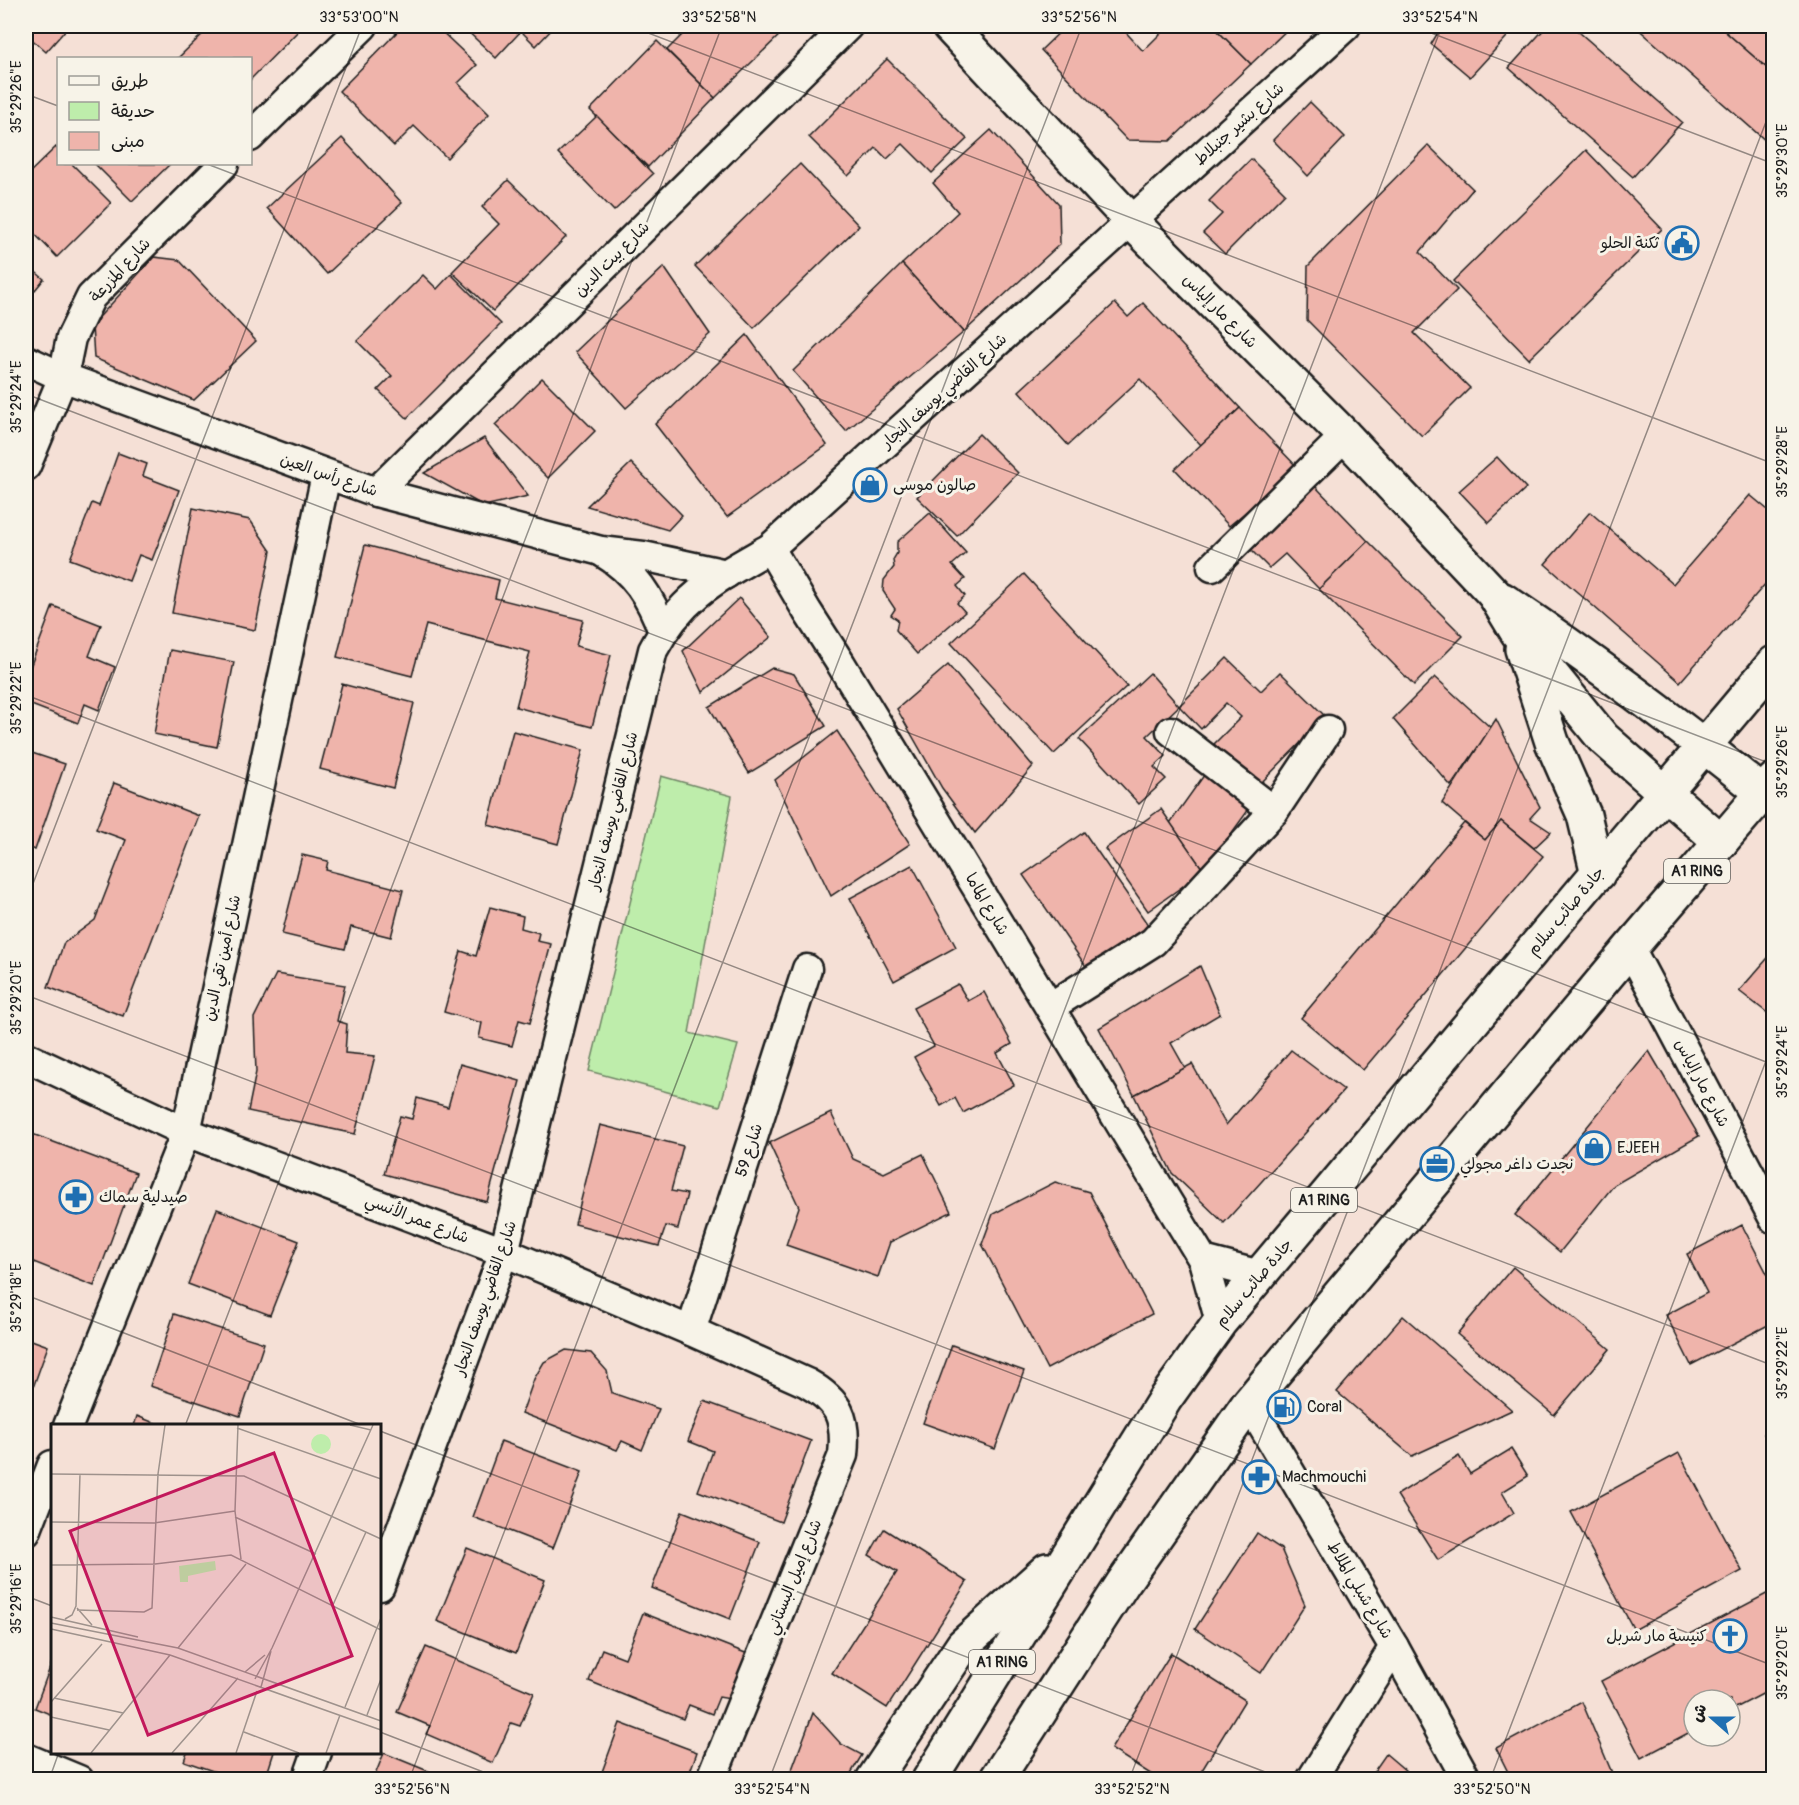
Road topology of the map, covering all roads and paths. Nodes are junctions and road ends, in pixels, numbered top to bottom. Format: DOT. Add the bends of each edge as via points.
graph roads {
  1 [pos="363,26"];
  2 [pos="848,26"];
  3 [pos="949,26"];
  4 [pos="1346,26"];
  5 [pos="252,135"];
  6 [pos="223,165"];
  7 [pos="1131,222"];
  8 [pos="26,360"];
  9 [pos="63,377"];
  10 [pos="1345,436"];
  11 [pos="26,466"];
  12 [pos="326,475"];
  13 [pos="376,492"];
  14 [pos="770,548"];
  15 [pos="601,551"];
  16 [pos="1212,567"];
  17 [pos="726,574"];
  18 [pos="1494,594"];
  19 [pos="663,632"];
  20 [pos="1517,632"];
  21 [pos="1773,663"];
  22 [pos="1328,730"];
  23 [pos="1171,731"];
  24 [pos="1704,746"];
  25 [pos="1768,787"];
  26 [pos="1664,794"];
  27 [pos="1274,811"];
  28 [pos="1721,842"];
  29 [pos="1598,874"];
  30 [pos="1630,948"];
  31 [pos="807,969"];
  32 [pos="1050,1007"];
  33 [pos="26,1056"];
  34 [pos="186,1132"];
  35 [pos="1773,1219"];
  36 [pos="504,1252"];
  37 [pos="1203,1260"];
  38 [pos="1260,1275"];
  39 [pos="1220,1322"];
  40 [pos="691,1331"];
  41 [pos="807,1383"];
  42 [pos="1248,1403"];
  43 [pos="68,1424"];
  44 [pos="51,1468"];
  45 [pos="26,1532"];
  46 [pos="1075,1544"];
  47 [pos="381,1583"];
  48 [pos="1123,1583"];
  49 [pos="1394,1647"];
  50 [pos="316,1754"];
  51 [pos="26,1758"];
  52 [pos="79,1779"];
  53 [pos="307,1779"];
  54 [pos="711,1779"];
  55 [pos="873,1779"];
  56 [pos="929,1779"];
  57 [pos="996,1779"];
  58 [pos="1022,1779"];
  59 [pos="1311,1779"];
  60 [pos="1467,1779"];
  1 -- 5 [label="street"];
  2 -- 13 [label="street, شارع بيت الدين"];
  3 -- 7 [label="main road, شارع مار إلياس"];
  4 -- 7 [label="street, شارع بشير جنبلاط"];
  6 -- 9 [label="street, شارع المزرعة" via="91,297 72,338"];
  7 -- 10 [label="main road, شارع مار إلياس"];
  7 -- 14 [label="street, شارع القاضي يوسف النجار"];
  8 -- 9 [label="street, شارع رأس العين"];
  9 -- 11 [label="street, شارع المزرعة"];
  9 -- 12 [label="street, شارع رأس العين"];
  10 -- 16 [label="street"];
  10 -- 18 [label="main road, شارع مار إلياس"];
  12 -- 13 [label="street, شارع رأس العين"];
  12 -- 34 [label="street, شارع أمين تقي الدين"];
  13 -- 15 [label="street, شارع رأس العين"];
  14 -- 17 [label="street, شارع القاضي يوسف النجار"];
  14 -- 32 [label="street, شارع الماما"];
  15 -- 17 [label="street, شارع رأس العين"];
  15 -- 19 [label="street, شارع رأس العين" via="642,586"];
  17 -- 19 [label="street, شارع القاضي يوسف النجار" via="680,609"];
  18 -- 20 [label="main road"];
  18 -- 24 [label="main road" via="1573,647"];
  19 -- 36 [label="street, شارع القاضي يوسف النجار" via="653,650"];
  20 -- 26 [label="main road" via="1603,738"];
  20 -- 29 [label="main road" via="1552,742 1584,815"];
  21 -- 24 [label="main road, جادة صائب سلام / A1 RING"];
  22 -- 27 [label="street"];
  23 -- 27 [label="street"];
  24 -- 25 [label="main road"];
  24 -- 26 [label="main road, جادة صائب سلام / A1 RING"];
  25 -- 28 [label="main road, A1 RING"];
  26 -- 28 [label="main road"];
  26 -- 29 [label="main road, جادة صائب سلام / A1 RING"];
  27 -- 32 [label="street" via="1153,942"];
  28 -- 30 [label="main road, A1 RING"];
  29 -- 38 [label="main road, جادة صائب سلام / A1 RING"];
  30 -- 35 [label="street, شارع مار إلياس"];
  30 -- 42 [label="main road, A1 RING"];
  31 -- 40 [label="street, شارع 59"];
  32 -- 37 [label="street, شارع الماما"];
  33 -- 34 [label="street, شارع عمر الأنسي"];
  34 -- 36 [label="street, شارع عمر الأنسي"];
  34 -- 43 [label="street, شارع أمين تقي الدين"];
  36 -- 40 [label="street, شارع عمر الأنسي"];
  36 -- 47 [label="street, شارع القاضي يوسف النجار"];
  37 -- 38 [label="street"];
  37 -- 39 [label="street, شارع الماما"];
  38 -- 39 [label="main road, جادة صائب سلام / A1 RING"];
  39 -- 46 [label="main road, جادة صائب سلام / A1 RING" via="1165,1400"];
  40 -- 41 [label="street, شارع عمر الأنسي"];
  41 -- 54 [label="street, شارع إميل البستاني" via="824,1393 839,1411 845,1439 843,1455"];
  42 -- 48 [label="main road, A1 RING"];
  42 -- 49 [label="street, شارع شبلي الملاط"];
  44 -- 45 [label="street"];
  46 -- 55 [label="main road" via="963,1645"];
  46 -- 56 [label="main road, جادة صائب سلام / A1 RING"];
  48 -- 57 [label="main road, A1 RING"];
  48 -- 58 [label="main road"];
  49 -- 59 [label="street"];
  49 -- 60 [label="street, شارع شبلي الملاط"];
  50 -- 53 [label="street"];
  51 -- 52 [label="street"];
}
